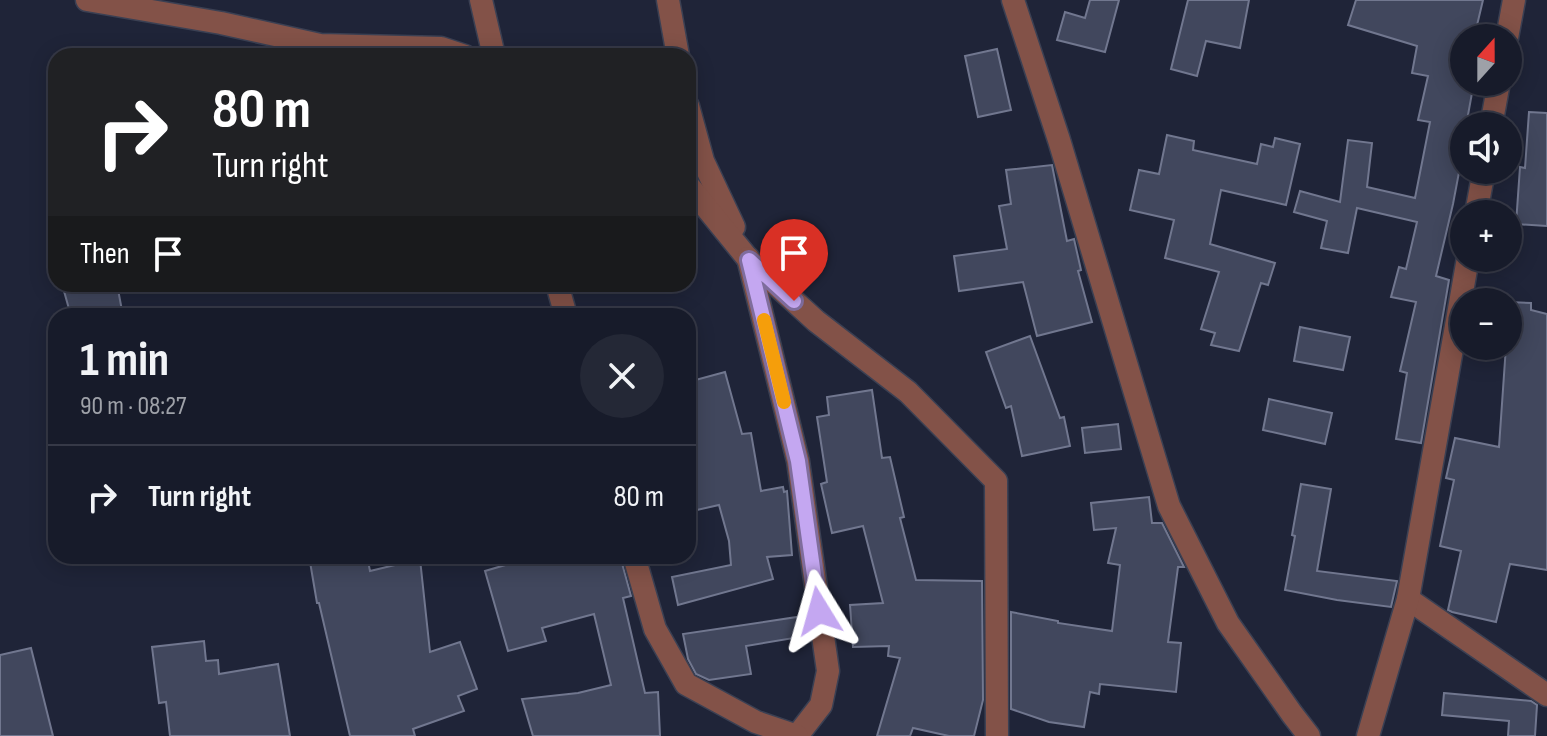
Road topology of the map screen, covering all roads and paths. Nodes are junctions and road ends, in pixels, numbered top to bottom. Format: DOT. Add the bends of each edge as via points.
graph roads {
  1 [pos="87,0"];
  2 [pos="481,0"];
  3 [pos="668,0"];
  4 [pos="1013,0"];
  5 [pos="1514,0"];
  6 [pos="1510,24"];
  7 [pos="441,48"];
  8 [pos="492,48"];
  9 [pos="677,48"];
  10 [pos="696,135"];
  11 [pos="696,195"];
  12 [pos="749,260"];
  13 [pos="1466,272"];
  14 [pos="636,564"];
  15 [pos="1408,599"];
  16 [pos="1547,695"];
  17 [pos="797,736"];
  18 [pos="997,736"];
  19 [pos="1309,736"];
  20 [pos="1368,736"];
  1 -- 7 [label="street" via="320,45"];
  2 -- 8 [label="street"];
  3 -- 9 [label="street"];
  4 -- 19 [label="street" via="1169,506 1228,623"];
  5 -- 6 [label="street"];
  10 -- 12 [label="street"];
  11 -- 12 [label="street"];
  12 -- 17 [label="street" via="798,461 828,671 821,705"];
  12 -- 18 [label="street" via="816,321 908,392 996,481"];
  13 -- 15 [label="street"];
  14 -- 17 [label="street" via="655,629 686,684 756,722"];
  15 -- 16 [label="street"];
  15 -- 20 [label="street"];
}
